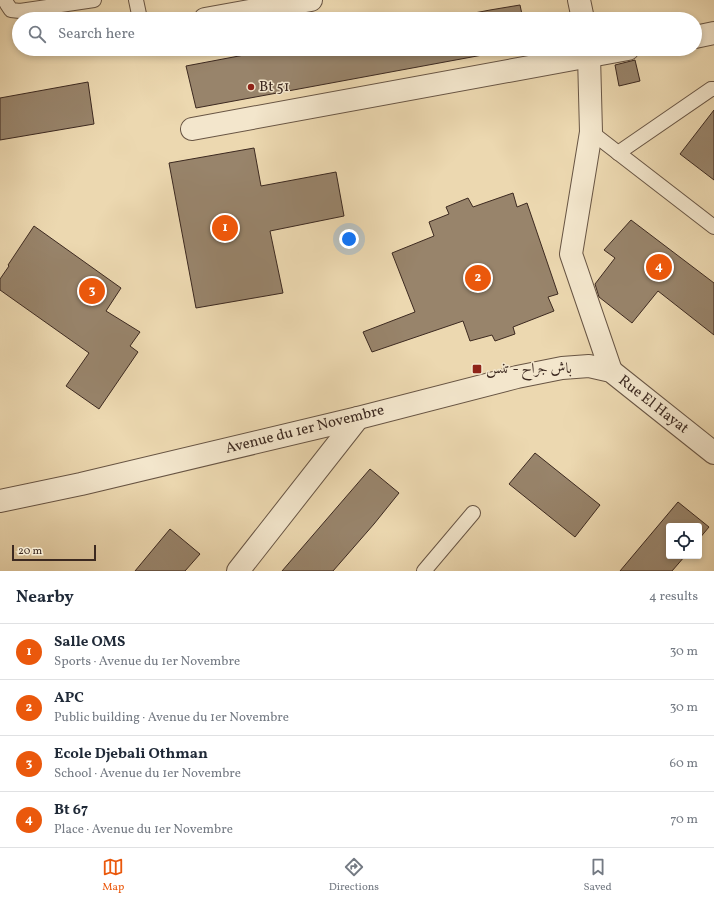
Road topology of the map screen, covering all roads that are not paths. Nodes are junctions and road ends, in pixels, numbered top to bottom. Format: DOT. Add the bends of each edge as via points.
graph roads {
  1 [pos="5,0"];
  2 [pos="94,0"];
  3 [pos="136,0"];
  4 [pos="311,0"];
  5 [pos="579,0"];
  6 [pos="139,12"];
  7 [pos="244,12"];
  8 [pos="581,12"];
  9 [pos="714,33"];
  10 [pos="702,36"];
  11 [pos="567,56"];
  12 [pos="588,56"];
  13 [pos="714,88"];
  14 [pos="192,129"];
  15 [pos="591,132"];
  16 [pos="618,153"];
  17 [pos="714,227"];
  18 [pos="611,371"];
  19 [pos="358,418"];
  20 [pos="714,454"];
  21 [pos="0,501"];
  22 [pos="473,513"];
  23 [pos="238,571"];
  24 [pos="424,571"];
  1 -- 2 [label="lane" via="11,10 20,11"];
  3 -- 6 [label="lane"];
  4 -- 7 [label="street"];
  5 -- 8 [label="street"];
  9 -- 10 [label="street"];
  11 -- 14 [label="street"];
  12 -- 15 [label="street"];
  13 -- 16 [label="lane"];
  15 -- 16 [label="lane"];
  15 -- 18 [label="street" via="571,254"];
  16 -- 17 [label="lane"];
  18 -- 19 [label="street, Avenue du 1er Novembre" via="589,366 562,368"];
  18 -- 20 [label="street, Rue El Hayat"];
  19 -- 21 [label="street, Avenue du 1er Novembre"];
  19 -- 23 [label="street"];
  22 -- 24 [label="lane"];
}
